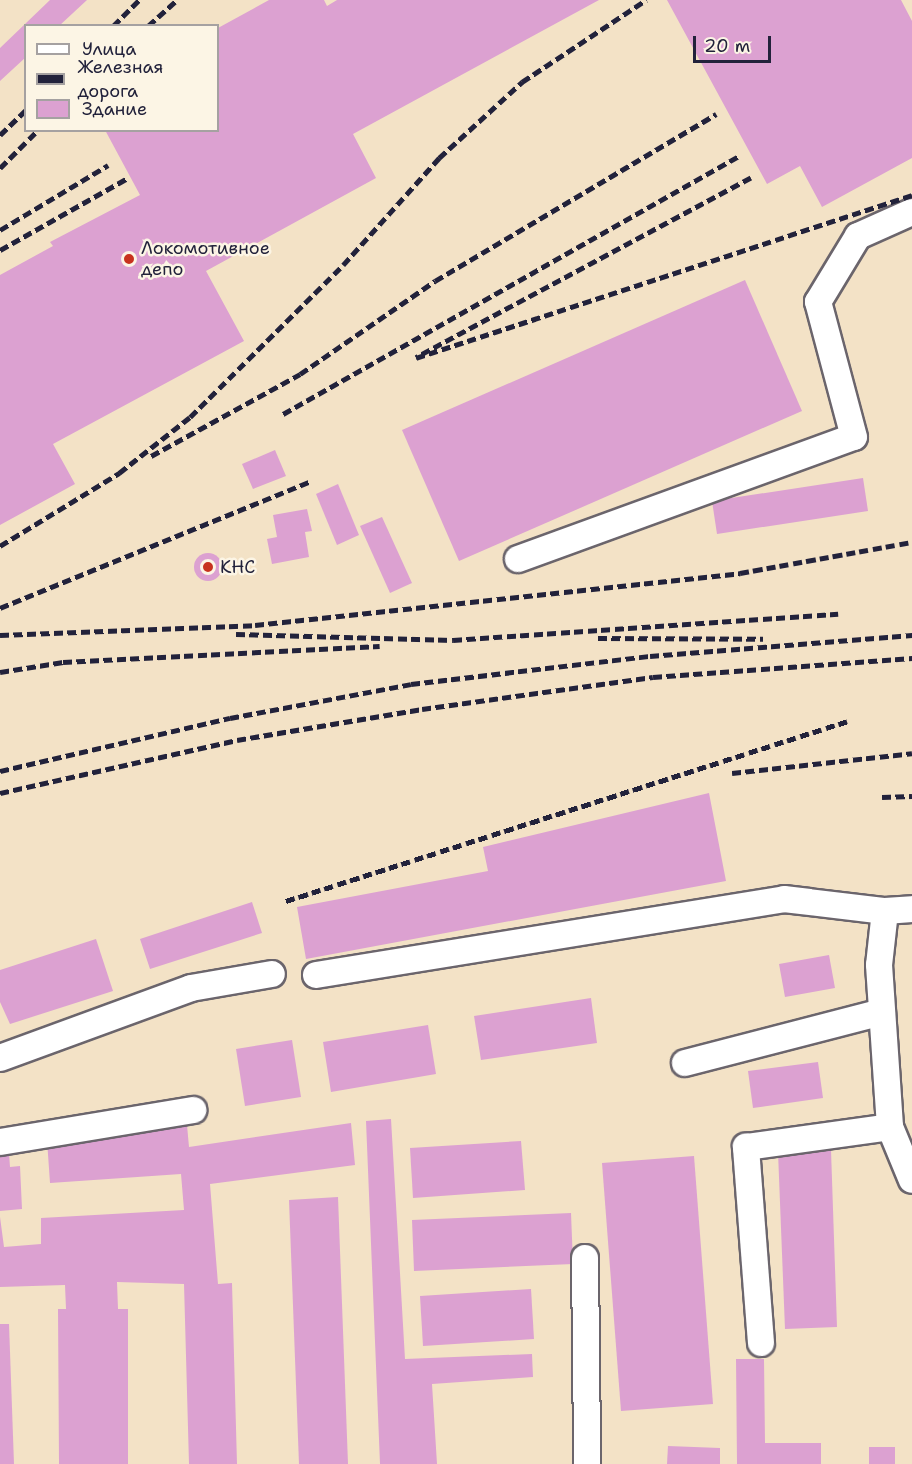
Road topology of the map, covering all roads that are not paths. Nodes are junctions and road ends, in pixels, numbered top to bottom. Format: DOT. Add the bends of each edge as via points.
graph roads {
  1 [pos="912,212"];
  2 [pos="518,559"];
  3 [pos="912,909"];
  4 [pos="885,911"];
  5 [pos="272,974"];
  6 [pos="316,975"];
  7 [pos="882,1012"];
  8 [pos="0,1058"];
  9 [pos="685,1063"];
  10 [pos="193,1110"];
  11 [pos="890,1127"];
  12 [pos="0,1142"];
  13 [pos="910,1170"];
  14 [pos="585,1258"];
  15 [pos="761,1343"];
  16 [pos="587,1464"];
  1 -- 2 [label="street" via="858,236 818,302 854,437"];
  3 -- 4 [label="street"];
  4 -- 6 [label="street" via="784,899"];
  4 -- 7 [label="street" via="879,965"];
  5 -- 8 [label="street" via="191,988"];
  7 -- 9 [label="street"];
  7 -- 11 [label="street"];
  10 -- 12 [label="street"];
  11 -- 13 [label="street"];
  11 -- 15 [label="street" via="746,1147"];
  14 -- 16 [label="street"];
}
